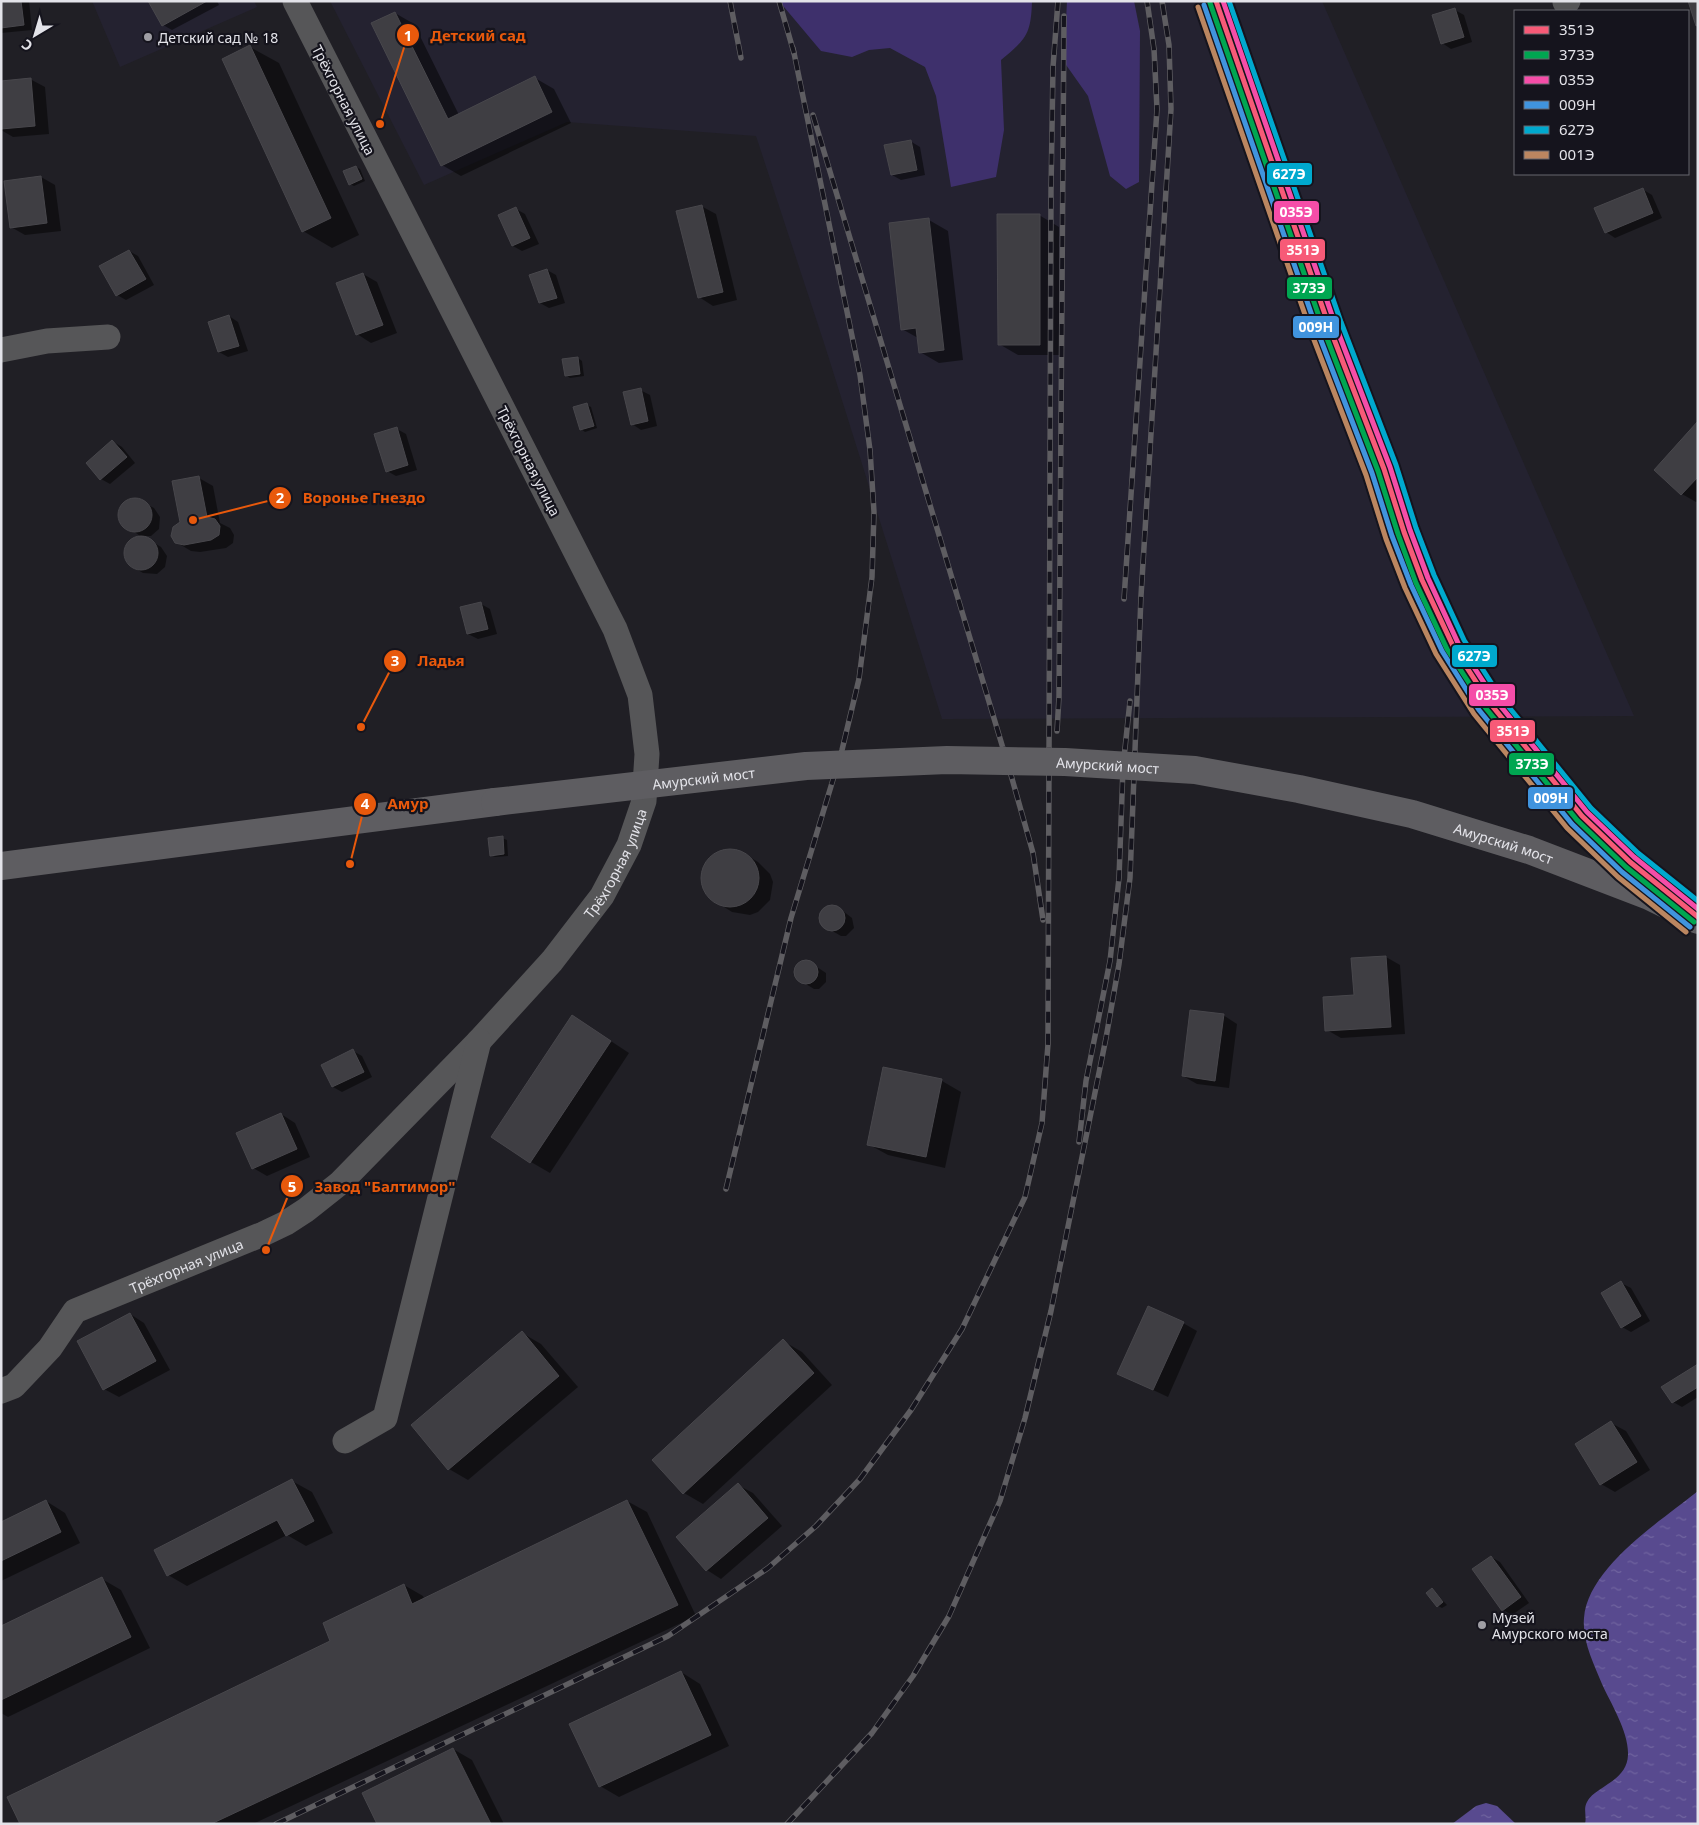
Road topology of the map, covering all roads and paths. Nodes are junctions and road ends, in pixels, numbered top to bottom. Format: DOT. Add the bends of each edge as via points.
graph roads {
  1 [pos="295,1"];
  2 [pos="108,337"];
  3 [pos="1,350"];
  4 [pos="1,866"];
  5 [pos="1698,920"];
  6 [pos="480,1040"];
  7 [pos="1,1391"];
  8 [pos="345,1442"];
  1 -- 6 [label="street, Трёхгорная улица" via="615,629 640,695 647,754 644,801 629,845 602,896 552,961"];
  2 -- 3 [label="street" via="46,341"];
  4 -- 5 [label="highway, Амурский мост, bridge" via="495,802 806,766 947,760 1065,762 1195,770 1298,788 1412,814 1529,850 1649,896"];
  6 -- 7 [label="street, Трёхгорная улица" via="340,1183 306,1210 271,1230 75,1311 50,1348 14,1386"];
  6 -- 8 [label="street" via="385,1418"];
}
